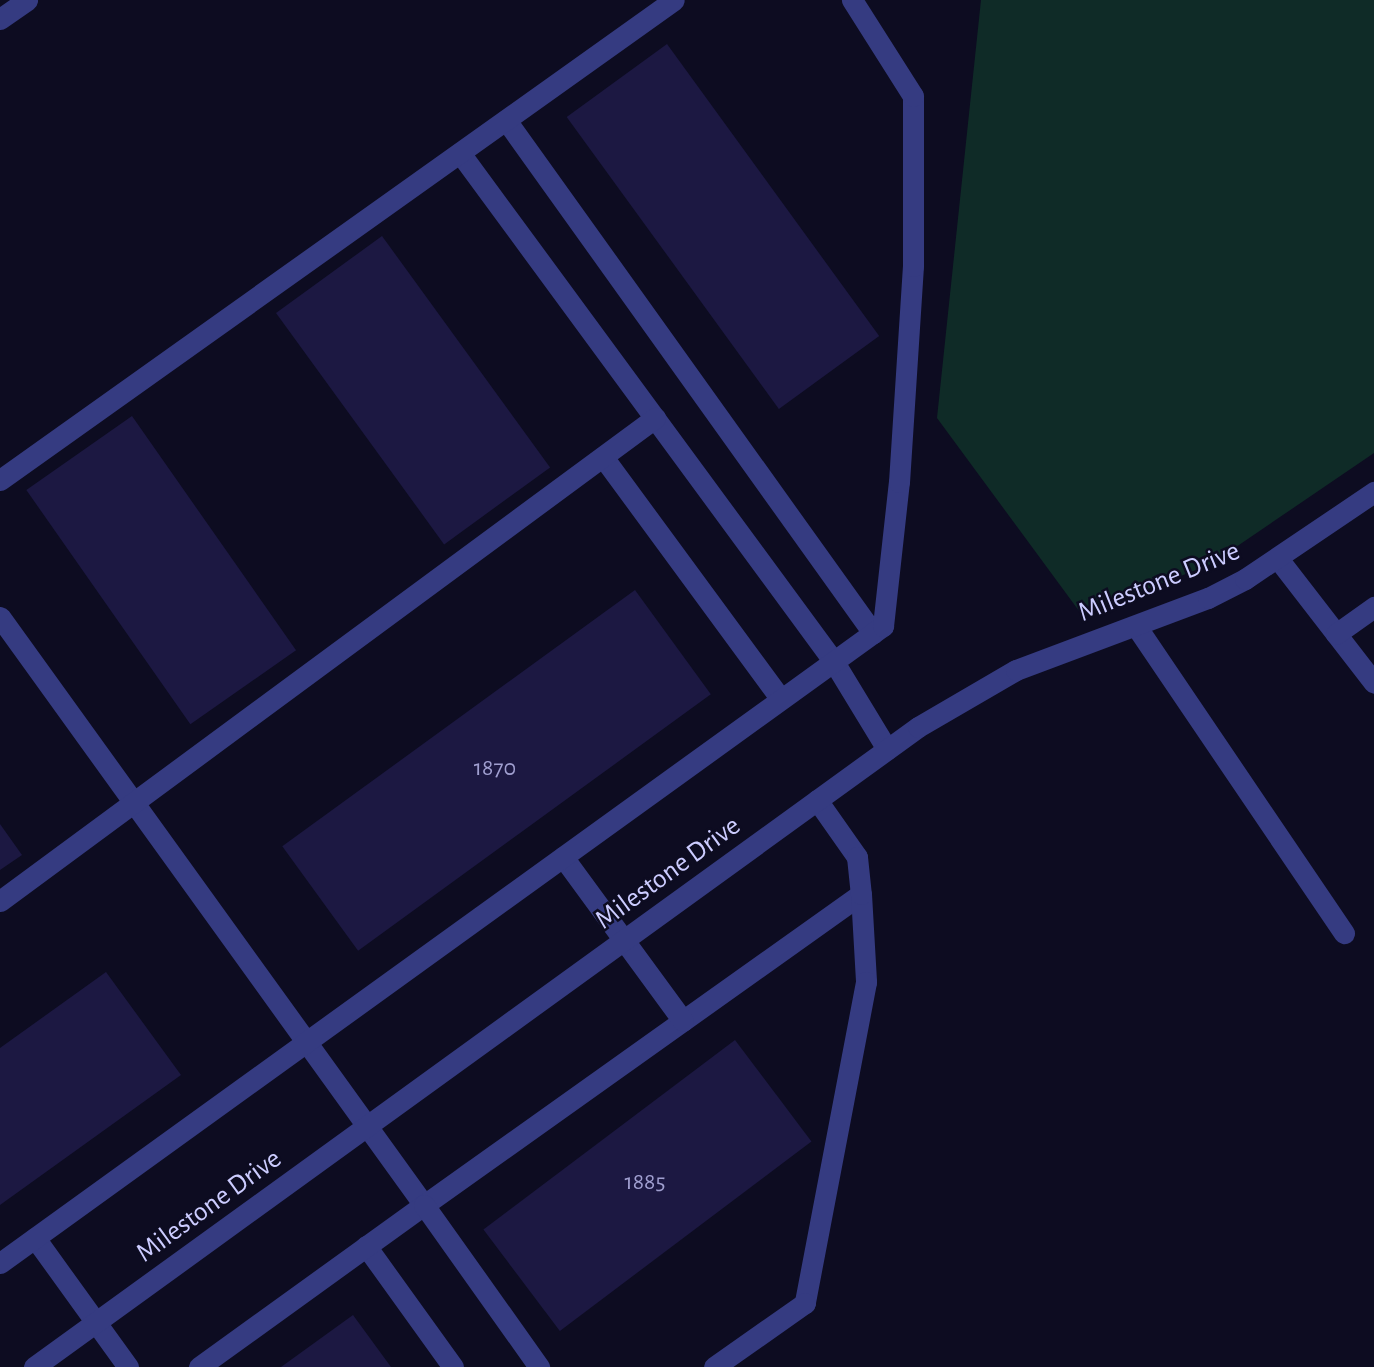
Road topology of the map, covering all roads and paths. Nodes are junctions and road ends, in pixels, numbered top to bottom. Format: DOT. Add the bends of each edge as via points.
graph roads {
  1 [pos="27,0"];
  2 [pos="674,0"];
  3 [pos="852,0"];
  4 [pos="0,19"];
  5 [pos="506,120"];
  6 [pos="460,153"];
  7 [pos="655,418"];
  8 [pos="603,457"];
  9 [pos="0,480"];
  10 [pos="1374,492"];
  11 [pos="1279,559"];
  12 [pos="1374,607"];
  13 [pos="0,617"];
  14 [pos="1136,626"];
  15 [pos="873,633"];
  16 [pos="1336,634"];
  17 [pos="834,662"];
  18 [pos="1374,682"];
  19 [pos="781,699"];
  20 [pos="887,749"];
  21 [pos="817,800"];
  22 [pos="133,803"];
  23 [pos="563,857"];
  24 [pos="860,894"];
  25 [pos="0,901"];
  26 [pos="1345,933"];
  27 [pos="623,940"];
  28 [pos="682,1021"];
  29 [pos="305,1044"];
  30 [pos="365,1128"];
  31 [pos="424,1205"];
  32 [pos="35,1238"];
  33 [pos="366,1246"];
  34 [pos="0,1263"];
  35 [pos="96,1322"];
  36 [pos="34,1367"];
  37 [pos="128,1367"];
  38 [pos="199,1367"];
  39 [pos="453,1367"];
  40 [pos="539,1367"];
  41 [pos="714,1367"];
  1 -- 4 [label="street"];
  2 -- 5 [label="street"];
  3 -- 15 [label="street" via="913,96 913,266 899,482 883,626"];
  5 -- 6 [label="street"];
  5 -- 15 [label="street"];
  6 -- 7 [label="street"];
  6 -- 9 [label="street"];
  7 -- 8 [label="street"];
  7 -- 17 [label="street"];
  8 -- 19 [label="street"];
  8 -- 22 [label="street"];
  10 -- 11 [label="street, Milestone Drive"];
  11 -- 14 [label="street, Milestone Drive" via="1208,598"];
  11 -- 16 [label="street"];
  12 -- 16 [label="street"];
  13 -- 22 [label="street"];
  14 -- 20 [label="street, Milestone Drive" via="1016,670"];
  14 -- 26 [label="street"];
  15 -- 17 [label="street"];
  16 -- 18 [label="street"];
  17 -- 19 [label="street"];
  17 -- 20 [label="street"];
  19 -- 23 [label="street"];
  20 -- 21 [label="street, Milestone Drive"];
  21 -- 24 [label="street" via="857,858"];
  21 -- 27 [label="street, Milestone Drive"];
  22 -- 25 [label="street"];
  22 -- 29 [label="street"];
  23 -- 27 [label="street"];
  23 -- 29 [label="street"];
  24 -- 28 [label="street"];
  24 -- 41 [label="street" via="866,982 805,1303"];
  27 -- 28 [label="street"];
  27 -- 30 [label="street, Milestone Drive"];
  28 -- 31 [label="street"];
  29 -- 30 [label="street"];
  29 -- 32 [label="street"];
  30 -- 31 [label="street"];
  30 -- 35 [label="street, Milestone Drive"];
  31 -- 33 [label="street"];
  31 -- 40 [label="street"];
  32 -- 34 [label="street"];
  32 -- 35 [label="street"];
  33 -- 38 [label="street"];
  33 -- 39 [label="street"];
  35 -- 36 [label="street, Milestone Drive"];
  35 -- 37 [label="street"];
}
